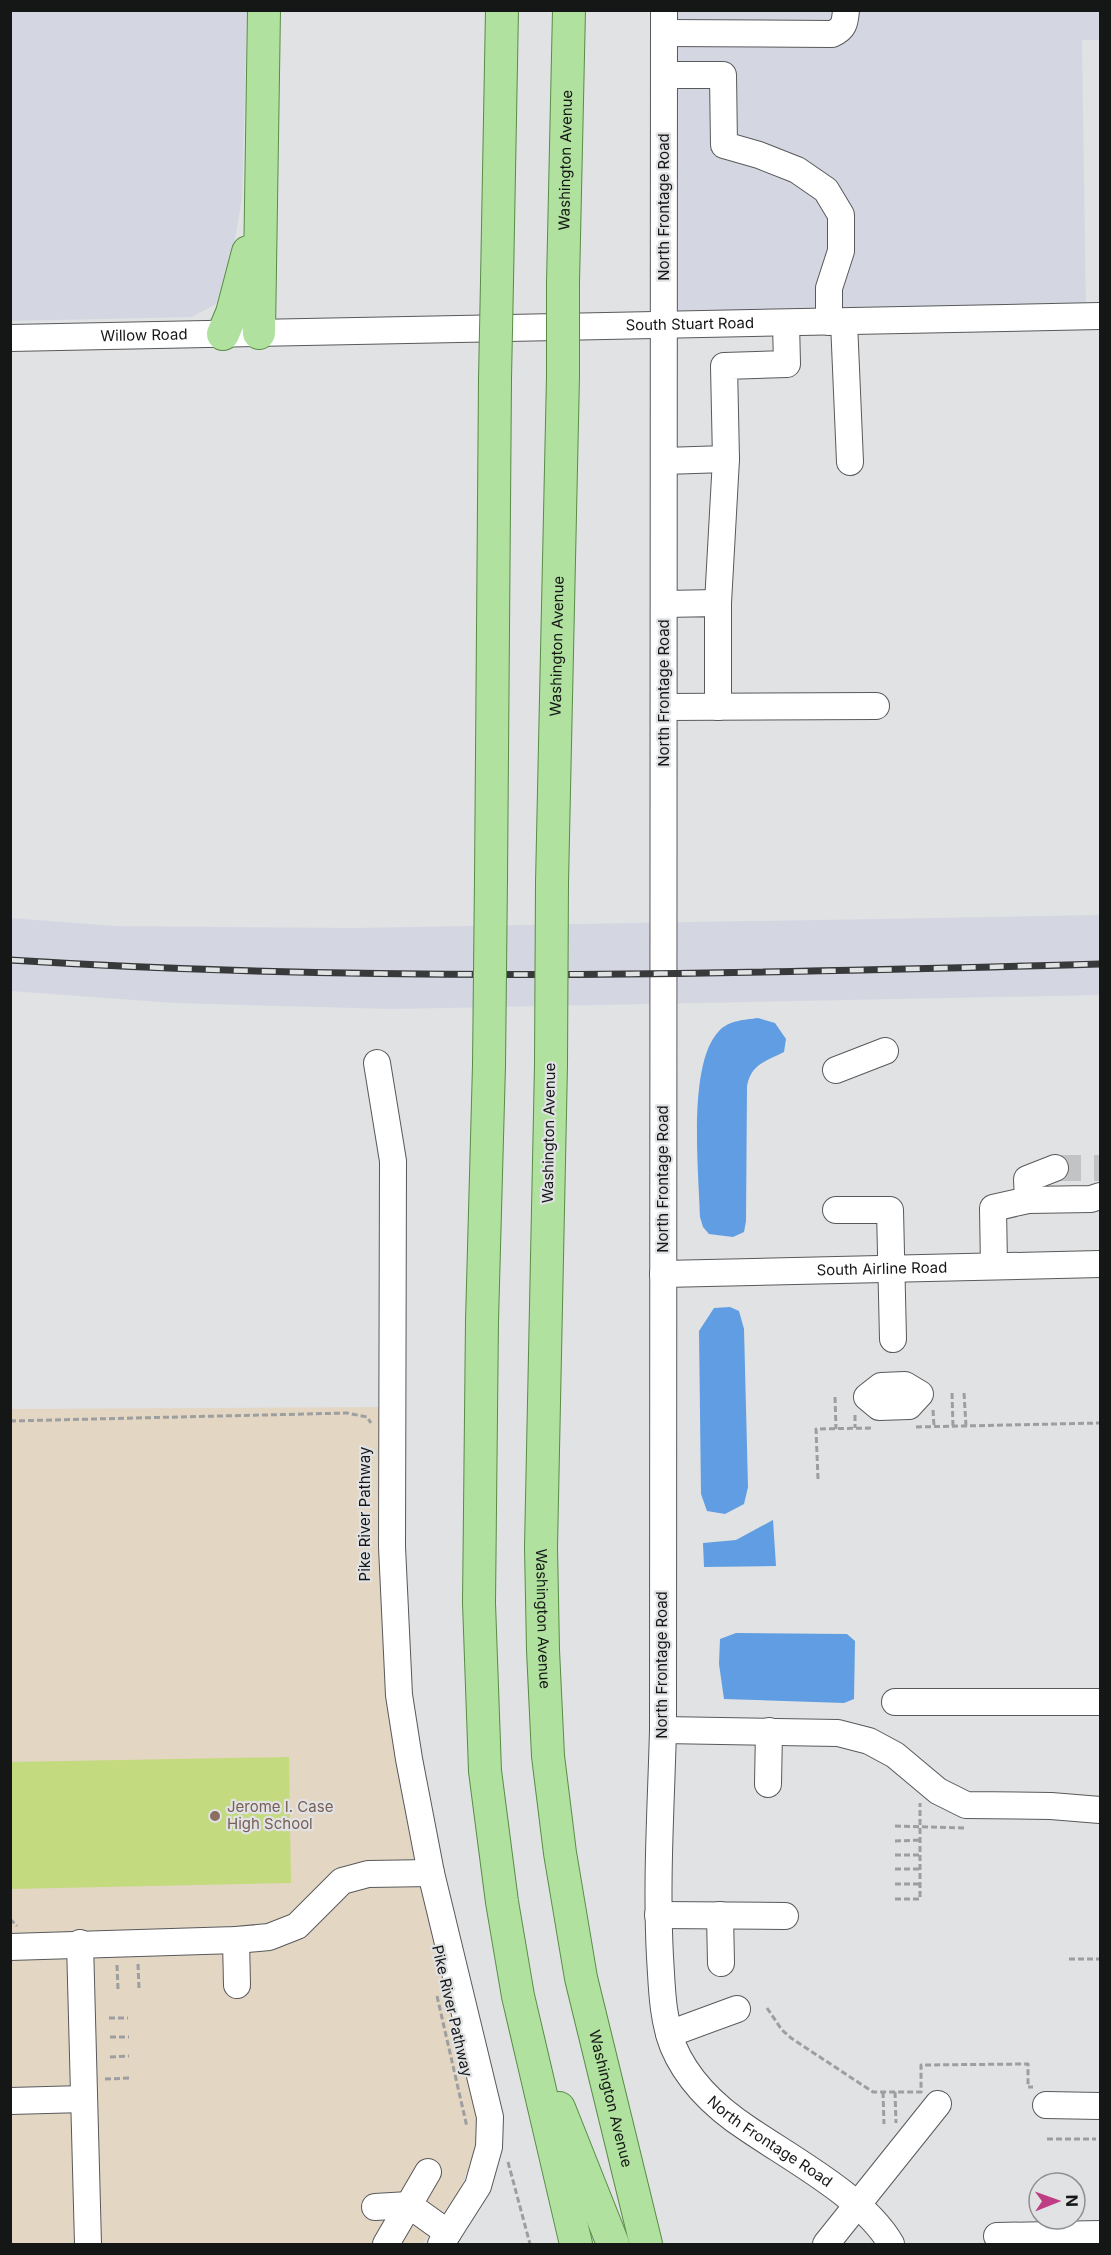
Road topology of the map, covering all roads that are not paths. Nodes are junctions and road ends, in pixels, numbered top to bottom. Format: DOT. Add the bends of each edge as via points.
graph roads {
  1 [pos="264,10"];
  2 [pos="279,10"];
  3 [pos="488,10"];
  4 [pos="502,10"];
  5 [pos="569,10"];
  6 [pos="846,10"];
  7 [pos="664,22"];
  8 [pos="664,75"];
  9 [pos="502,120"];
  10 [pos="260,205"];
  11 [pos="1101,316"];
  12 [pos="836,322"];
  13 [pos="786,323"];
  14 [pos="664,326"];
  15 [pos="268,332"];
  16 [pos="223,334"];
  17 [pos="10,338"];
  18 [pos="726,459"];
  19 [pos="664,461"];
  20 [pos="850,462"];
  21 [pos="718,603"];
  22 [pos="664,604"];
  23 [pos="876,706"];
  24 [pos="664,707"];
  25 [pos="718,707"];
  26 [pos="885,1051"];
  27 [pos="377,1064"];
  28 [pos="836,1070"];
  29 [pos="1055,1168"];
  30 [pos="1101,1196"];
  31 [pos="1028,1200"];
  32 [pos="836,1210"];
  33 [pos="1101,1264"];
  34 [pos="994,1266"];
  35 [pos="891,1269"];
  36 [pos="663,1274"];
  37 [pos="893,1339"];
  38 [pos="894,1702"];
  39 [pos="1101,1702"];
  40 [pos="663,1730"];
  41 [pos="769,1731"];
  42 [pos="768,1784"];
  43 [pos="1101,1810"];
  44 [pos="431,1873"];
  45 [pos="657,1915"];
  46 [pos="720,1915"];
  47 [pos="785,1916"];
  48 [pos="236,1940"];
  49 [pos="80,1943"];
  50 [pos="10,1947"];
  51 [pos="721,1963"];
  52 [pos="237,1984"];
  53 [pos="737,2009"];
  54 [pos="669,2034"];
  55 [pos="529,2045"];
  56 [pos="1042,2096"];
  57 [pos="84,2099"];
  58 [pos="10,2101"];
  59 [pos="938,2104"];
  60 [pos="1101,2106"];
  61 [pos="428,2172"];
  62 [pos="857,2204"];
  63 [pos="409,2205"];
  64 [pos="375,2206"];
  65 [pos="1101,2234"];
  66 [pos="997,2236"];
  67 [pos="444,2239"];
  68 [pos="88,2244"];
  69 [pos="386,2244"];
  70 [pos="576,2244"];
  71 [pos="613,2244"];
  72 [pos="646,2244"];
  73 [pos="826,2244"];
  74 [pos="891,2244"];
  1 -- 10 [label="main road"];
  2 -- 15 [label="main road"];
  3 -- 9 [label="main road"];
  4 -- 9 [label="main road"];
  5 -- 72 [label="main road, Washington Avenue, bridge" via="541,1547 543,1650 548,1756 581,1978"];
  6 -- 7 [label="street" via="841,31 832,34"];
  7 -- 8 [label="street, North Frontage Road"];
  8 -- 12 [label="street" via="723,75 724,146 797,170 826,190 841,215 841,251 829,288"];
  8 -- 14 [label="street, North Frontage Road"];
  9 -- 55 [label="main road, bridge" via="479,1603 485,1771 502,1902"];
  10 -- 15 [label="main road"];
  10 -- 16 [label="main road"];
  11 -- 12 [label="street, South Stuart Road"];
  12 -- 13 [label="street, South Stuart Road"];
  12 -- 20 [label="street"];
  13 -- 14 [label="street, South Stuart Road"];
  13 -- 18 [label="street" via="787,364 724,366"];
  14 -- 15 [label="street, South Stuart Road"];
  14 -- 19 [label="street, North Frontage Road"];
  15 -- 16 [label="street, Willow Road"];
  16 -- 17 [label="street, Willow Road"];
  18 -- 19 [label="street"];
  18 -- 21 [label="street"];
  19 -- 22 [label="street, North Frontage Road"];
  21 -- 22 [label="street"];
  21 -- 25 [label="street"];
  22 -- 24 [label="street, North Frontage Road"];
  23 -- 25 [label="street"];
  24 -- 25 [label="street"];
  24 -- 36 [label="street, North Frontage Road"];
  26 -- 28 [label="street"];
  27 -- 44 [label="street" via="393,1161 392,1536 399,1695"];
  29 -- 31 [label="street" via="1027,1179"];
  30 -- 31 [label="street"];
  31 -- 34 [label="street" via="993,1208"];
  32 -- 35 [label="street" via="890,1210"];
  33 -- 34 [label="street, South Airline Road"];
  34 -- 35 [label="street, South Airline Road"];
  35 -- 36 [label="street, South Airline Road"];
  35 -- 37 [label="street"];
  36 -- 40 [label="street, North Frontage Road"];
  38 -- 39 [label="street"];
  40 -- 41 [label="street"];
  40 -- 45 [label="street, North Frontage Road"];
  41 -- 42 [label="street"];
  41 -- 43 [label="street" via="838,1733 868,1741 896,1755 938,1791 966,1805"];
  44 -- 48 [label="street" via="368,1874 342,1881 297,1926 269,1937"];
  44 -- 67 [label="street" via="490,2117 489,2147 477,2186"];
  45 -- 46 [label="street"];
  45 -- 54 [label="street, North Frontage Road" via="662,2001"];
  46 -- 47 [label="street"];
  46 -- 51 [label="street"];
  48 -- 49 [label="street"];
  48 -- 52 [label="street"];
  49 -- 50 [label="street"];
  49 -- 57 [label="street"];
  53 -- 54 [label="street"];
  54 -- 62 [label="street, North Frontage Road" via="684,2067 711,2101"];
  55 -- 70 [label="main road"];
  55 -- 71 [label="main road" via="565,2120"];
  56 -- 60 [label="street"];
  57 -- 58 [label="street"];
  57 -- 68 [label="street"];
  59 -- 62 [label="street"];
  61 -- 63 [label="street"];
  62 -- 73 [label="street"];
  62 -- 74 [label="street, North Frontage Road"];
  63 -- 64 [label="street"];
  63 -- 67 [label="street"];
  63 -- 69 [label="street"];
  65 -- 66 [label="street"];
}
